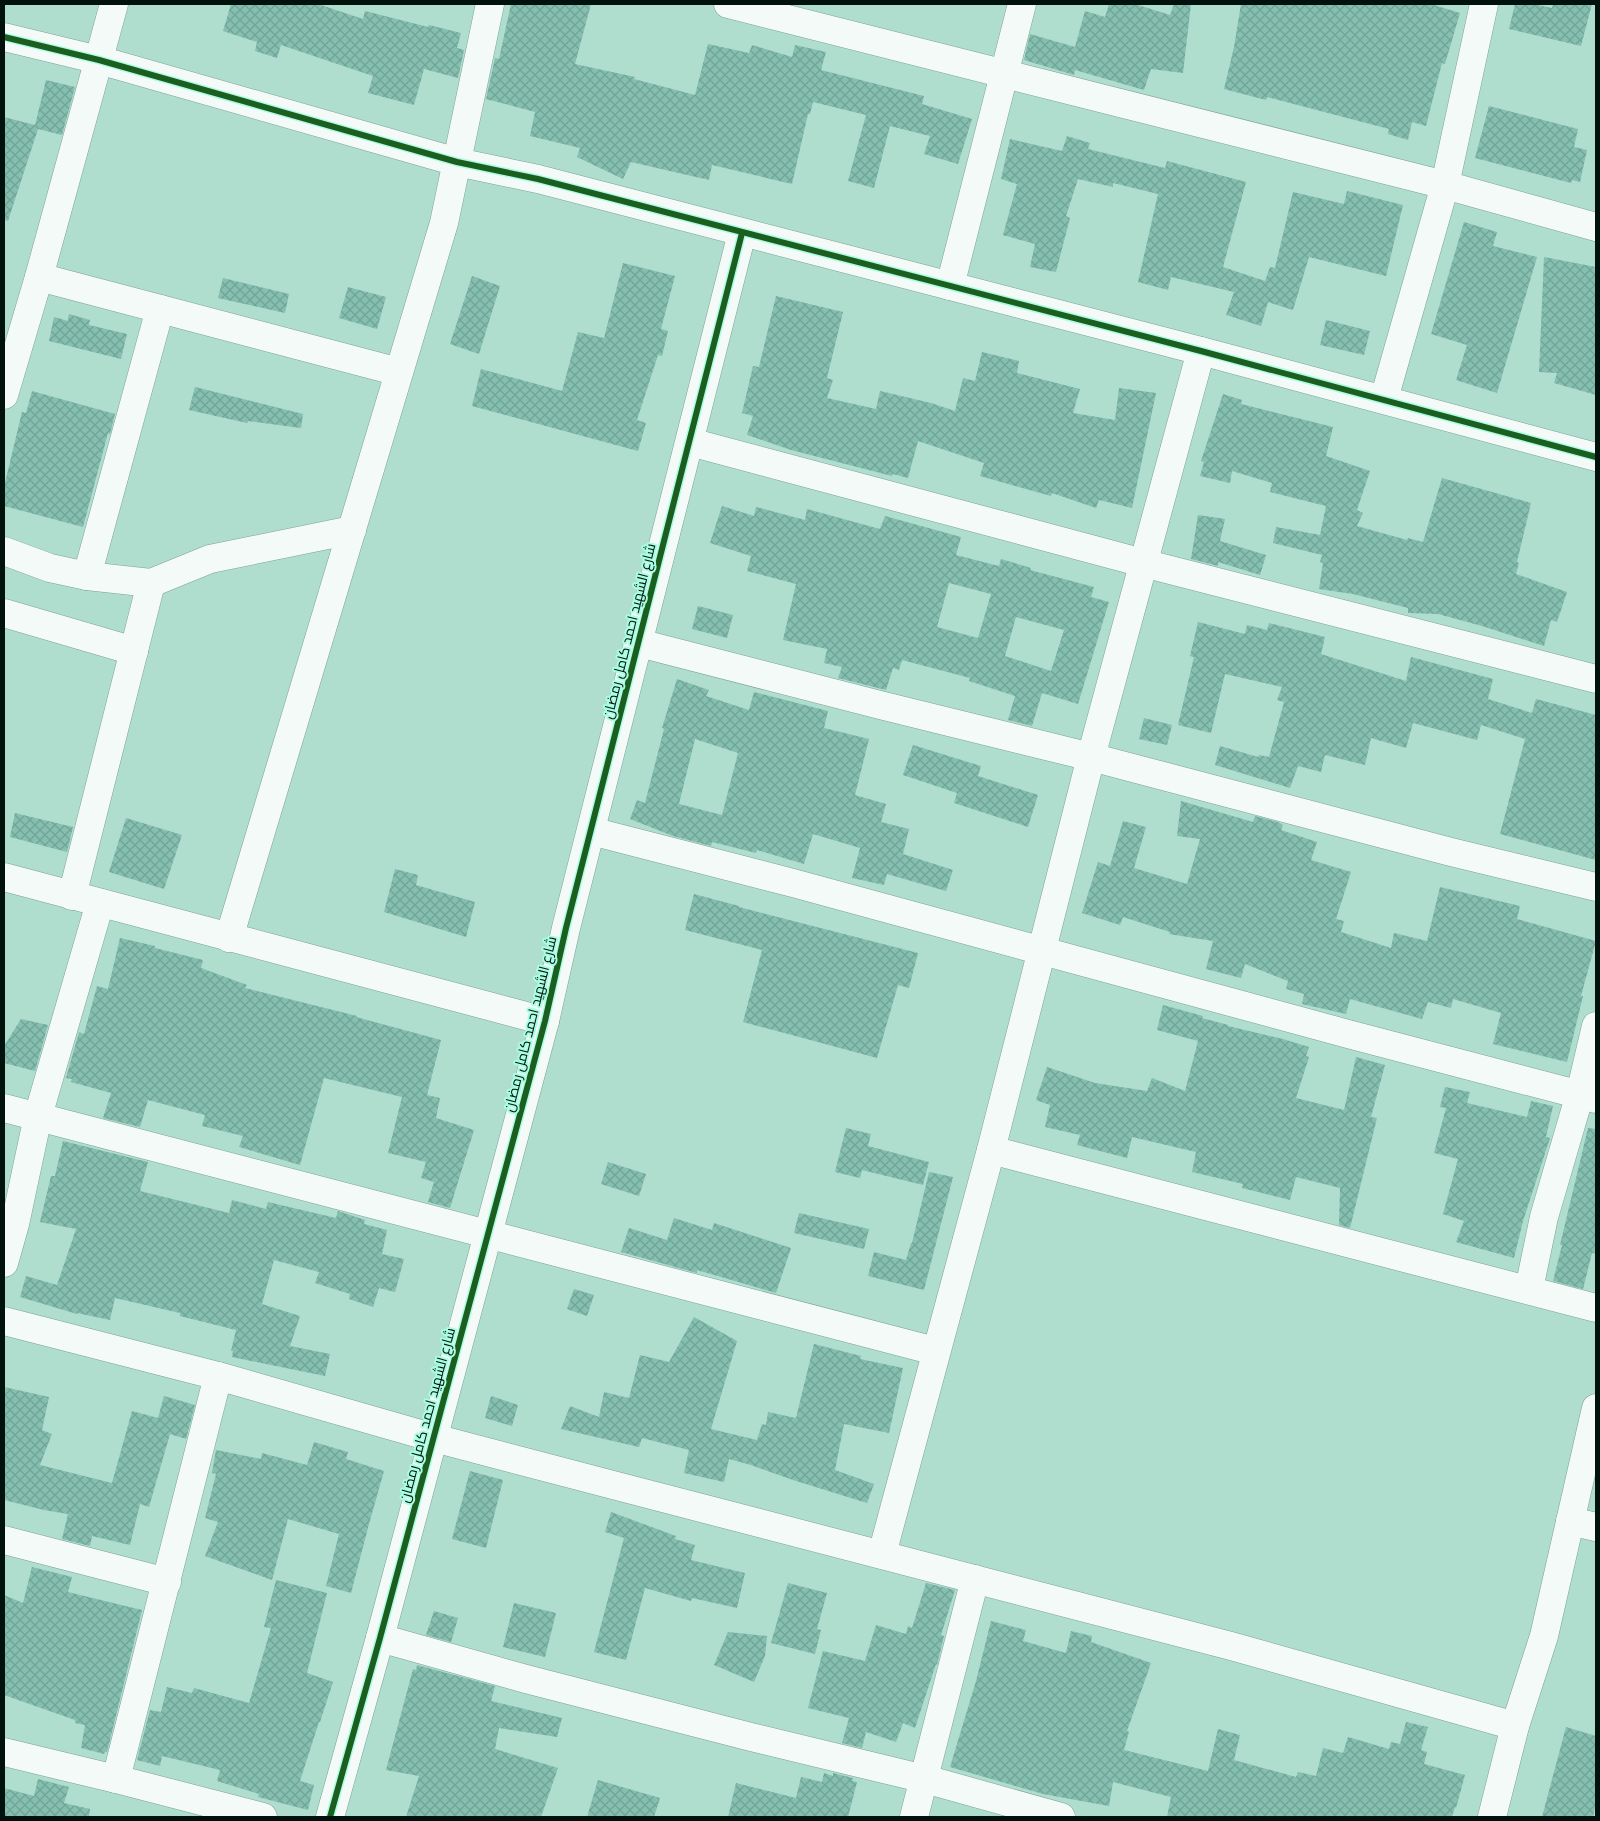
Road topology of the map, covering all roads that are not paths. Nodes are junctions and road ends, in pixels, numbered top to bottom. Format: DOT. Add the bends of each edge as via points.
graph roads {
  1 [pos="114,4"];
  2 [pos="490,4"];
  3 [pos="728,4"];
  4 [pos="1022,4"];
  5 [pos="1484,4"];
  6 [pos="4,37"];
  7 [pos="99,60"];
  8 [pos="1004,74"];
  9 [pos="457,162"];
  10 [pos="1445,185"];
  11 [pos="1596,227"];
  12 [pos="742,233"];
  13 [pos="38,277"];
  14 [pos="950,286"];
  15 [pos="160,309"];
  16 [pos="1201,350"];
  17 [pos="399,372"];
  18 [pos="4,394"];
  19 [pos="1384,399"];
  20 [pos="690,442"];
  21 [pos="1596,457"];
  22 [pos="352,530"];
  23 [pos="4,551"];
  24 [pos="1143,563"];
  25 [pos="87,576"];
  26 [pos="151,583"];
  27 [pos="4,613"];
  28 [pos="639,643"];
  29 [pos="134,651"];
  30 [pos="1596,679"];
  31 [pos="1091,757"];
  32 [pos="592,831"];
  33 [pos="4,877"];
  34 [pos="1596,887"];
  35 [pos="72,896"];
  36 [pos="100,904"];
  37 [pos="229,938"];
  38 [pos="1041,950"];
  39 [pos="546,1021"];
  40 [pos="1596,1026"];
  41 [pos="1588,1097"];
  42 [pos="4,1108"];
  43 [pos="38,1116"];
  44 [pos="991,1150"];
  45 [pos="487,1235"];
  46 [pos="4,1263"];
  47 [pos="1529,1290"];
  48 [pos="1596,1308"];
  49 [pos="4,1321"];
  50 [pos="935,1351"];
  51 [pos="218,1376"];
  52 [pos="1596,1408"];
  53 [pos="434,1438"];
  54 [pos="1570,1520"];
  55 [pos="1596,1527"];
  56 [pos="4,1540"];
  57 [pos="882,1554"];
  58 [pos="975,1579"];
  59 [pos="167,1582"];
  60 [pos="380,1638"];
  61 [pos="1515,1726"];
  62 [pos="4,1752"];
  63 [pos="116,1779"];
  64 [pos="925,1779"];
  65 [pos="263,1817"];
  66 [pos="330,1817"];
  67 [pos="914,1817"];
  68 [pos="1060,1817"];
  69 [pos="1492,1817"];
  1 -- 7 [label="street"];
  2 -- 9 [label="street"];
  3 -- 8 [label="street"];
  4 -- 8 [label="street"];
  5 -- 10 [label="street"];
  6 -- 7 [label="street"];
  7 -- 9 [label="street"];
  7 -- 13 [label="street"];
  8 -- 10 [label="street"];
  8 -- 14 [label="street"];
  9 -- 12 [label="street" via="538,179"];
  9 -- 17 [label="street" via="444,222"];
  10 -- 11 [label="street"];
  10 -- 19 [label="street"];
  12 -- 14 [label="street"];
  12 -- 20 [label="street, شارع الشهيد احمد كامل رمضان"];
  13 -- 15 [label="street"];
  13 -- 18 [label="street"];
  14 -- 16 [label="street"];
  15 -- 17 [label="street"];
  15 -- 25 [label="street"];
  16 -- 19 [label="street"];
  16 -- 24 [label="street"];
  17 -- 22 [label="street"];
  19 -- 21 [label="street"];
  20 -- 24 [label="street"];
  20 -- 28 [label="street, شارع الشهيد احمد كامل رمضان"];
  22 -- 26 [label="street" via="210,559"];
  22 -- 37 [label="street"];
  23 -- 25 [label="street" via="50,568"];
  24 -- 30 [label="street"];
  24 -- 31 [label="street"];
  25 -- 26 [label="street"];
  26 -- 29 [label="street"];
  27 -- 29 [label="street"];
  28 -- 31 [label="street"];
  28 -- 32 [label="street, شارع الشهيد احمد كامل رمضان"];
  29 -- 35 [label="street"];
  31 -- 34 [label="street"];
  31 -- 38 [label="street"];
  32 -- 38 [label="street"];
  32 -- 39 [label="street, شارع الشهيد احمد كامل رمضان"];
  33 -- 35 [label="street"];
  35 -- 36 [label="street"];
  36 -- 37 [label="street"];
  36 -- 43 [label="street"];
  37 -- 39 [label="street"];
  38 -- 41 [label="street"];
  38 -- 44 [label="street"];
  39 -- 45 [label="street, شارع الشهيد احمد كامل رمضان"];
  40 -- 41 [label="street"];
  41 -- 47 [label="street" via="1544,1217"];
  42 -- 43 [label="street"];
  43 -- 45 [label="street"];
  43 -- 46 [label="street"];
  44 -- 47 [label="street"];
  44 -- 50 [label="street"];
  45 -- 50 [label="street"];
  45 -- 53 [label="street, شارع الشهيد احمد كامل رمضان"];
  47 -- 48 [label="street"];
  49 -- 51 [label="street"];
  50 -- 57 [label="street"];
  51 -- 53 [label="street"];
  51 -- 59 [label="street"];
  52 -- 54 [label="street"];
  53 -- 57 [label="street"];
  53 -- 60 [label="street, شارع الشهيد احمد كامل رمضان"];
  54 -- 55 [label="street"];
  54 -- 61 [label="street" via="1544,1636"];
  56 -- 59 [label="street"];
  57 -- 58 [label="street"];
  58 -- 61 [label="street" via="1231,1646"];
  58 -- 64 [label="street"];
  59 -- 63 [label="street"];
  60 -- 64 [label="street" via="544,1684"];
  60 -- 66 [label="street, شارع الشهيد احمد كامل رمضان"];
  61 -- 69 [label="street"];
  62 -- 63 [label="street"];
  63 -- 65 [label="street"];
  64 -- 67 [label="street"];
  64 -- 68 [label="street"];
}
